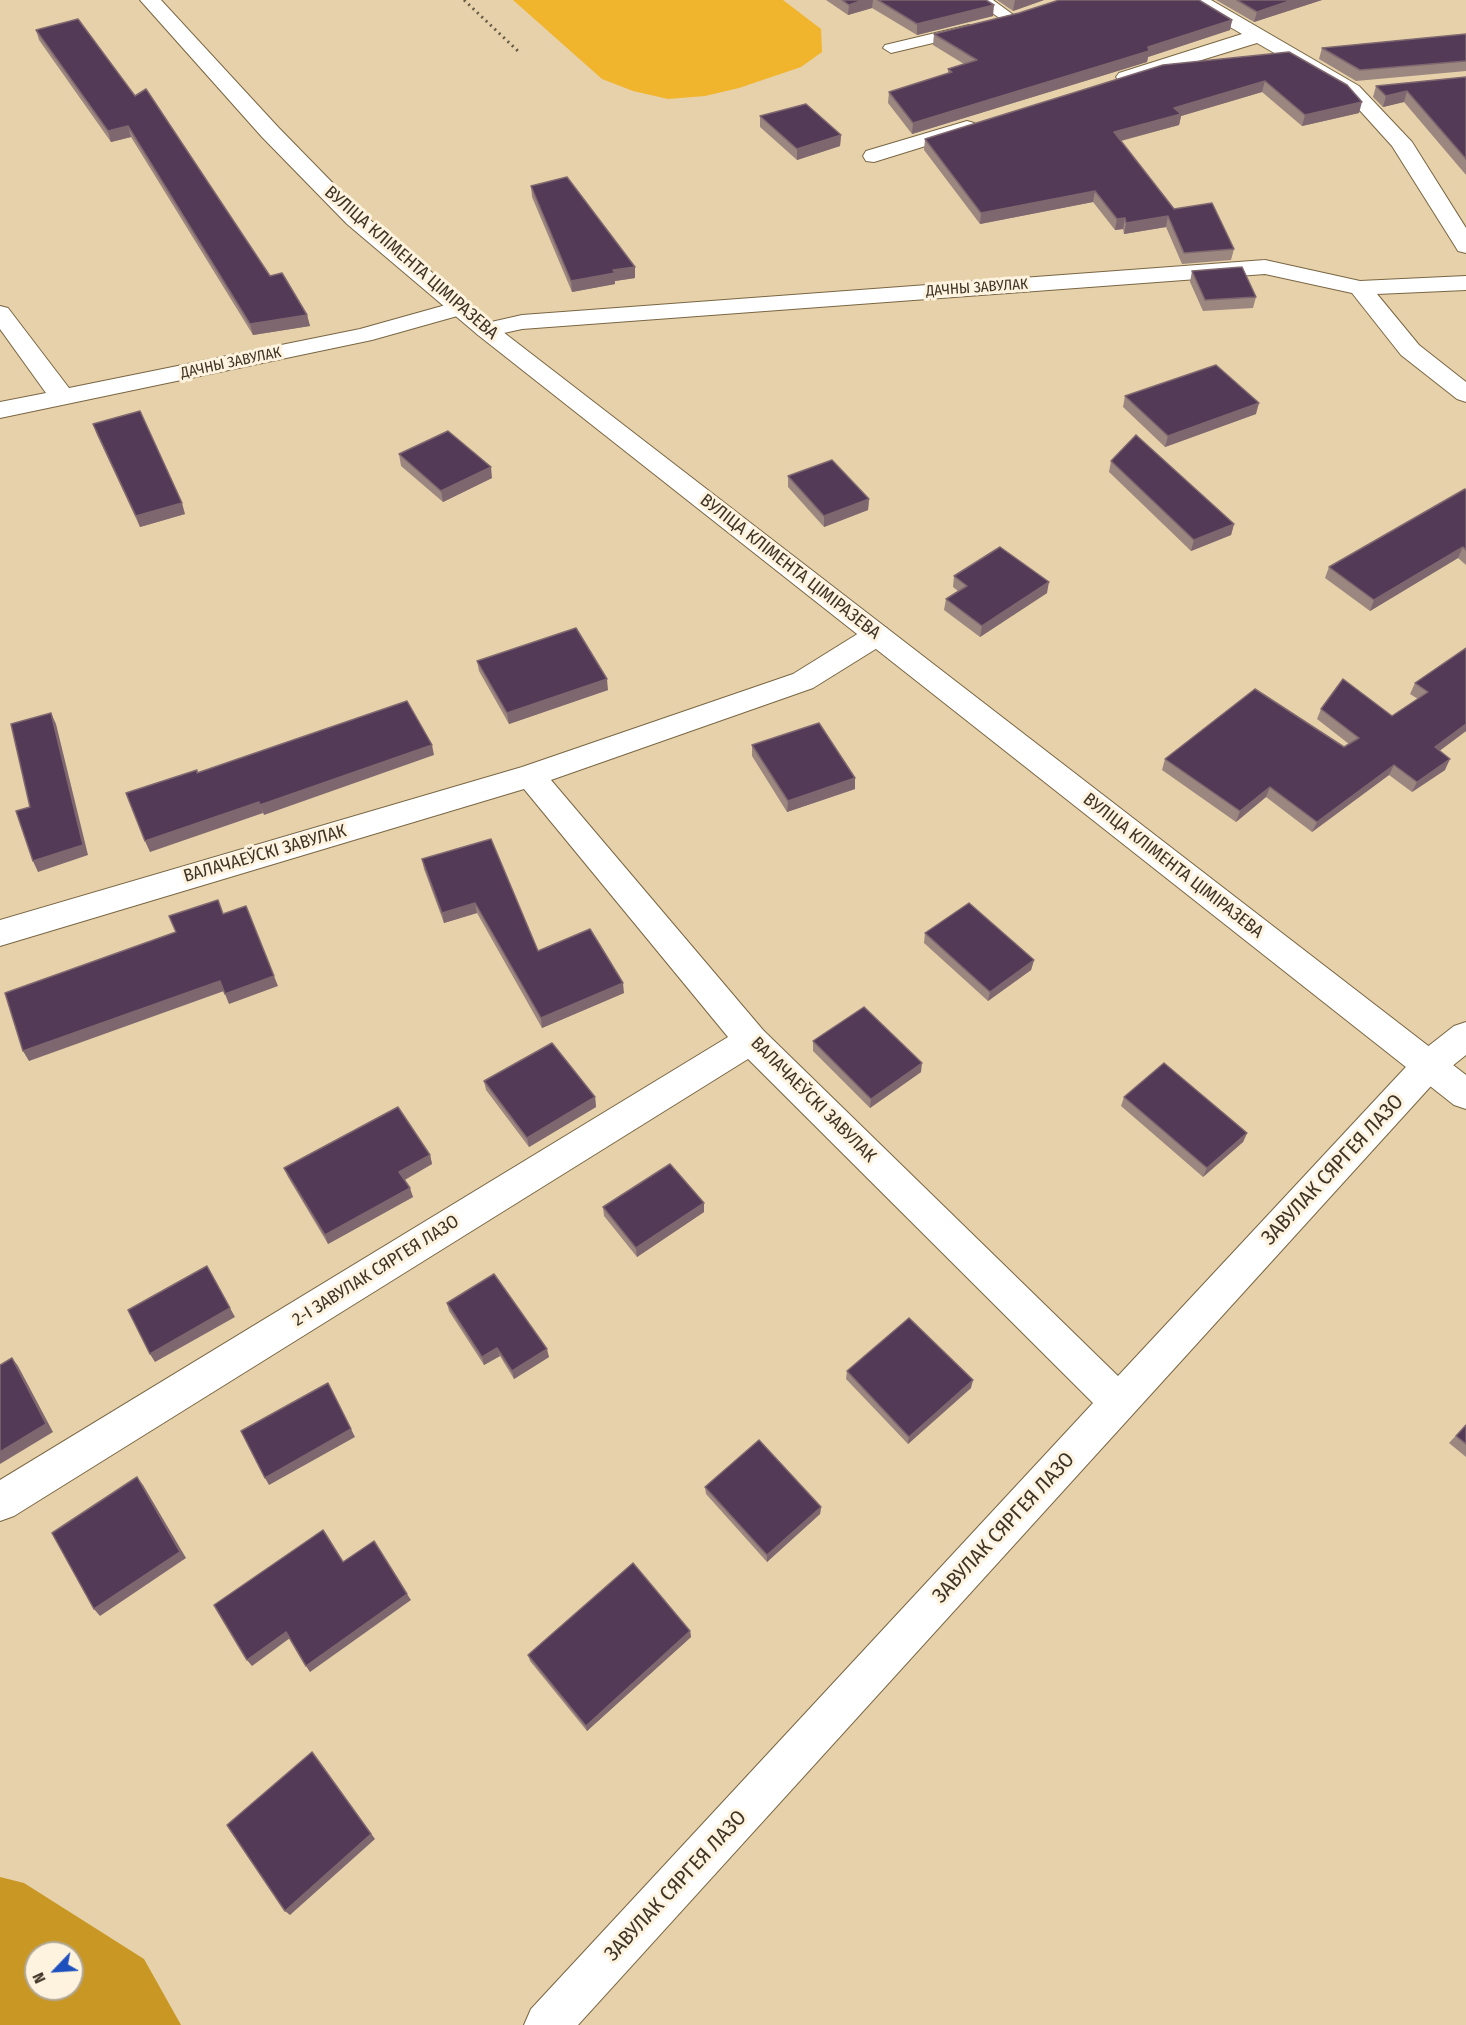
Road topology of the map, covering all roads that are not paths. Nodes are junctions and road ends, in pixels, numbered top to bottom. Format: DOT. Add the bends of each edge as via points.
graph roads {
  1 [pos="150,0"];
  2 [pos="982,0"];
  3 [pos="1197,0"];
  4 [pos="1258,36"];
  5 [pos="891,48"];
  6 [pos="1111,82"];
  7 [pos="1375,88"];
  8 [pos="1352,90"];
  9 [pos="987,121"];
  10 [pos="874,156"];
  11 [pos="1466,246"];
  12 [pos="1466,283"];
  13 [pos="1359,288"];
  14 [pos="460,308"];
  15 [pos="0,313"];
  16 [pos="486,330"];
  17 [pos="1466,394"];
  18 [pos="63,398"];
  19 [pos="0,410"];
  20 [pos="877,635"];
  21 [pos="530,776"];
  22 [pos="0,933"];
  23 [pos="1466,1036"];
  24 [pos="751,1040"];
  25 [pos="1429,1065"];
  26 [pos="1466,1095"];
  27 [pos="1119,1403"];
  28 [pos="0,1502"];
  29 [pos="548,2025"];
  1 -- 14 [label="street, ВУЛІЦА КЛІМЕНТА ЦІМІРАЗЕВА" via="355,219"];
  2 -- 5 [label="lane" via="1017,17"];
  3 -- 4 [label="street"];
  4 -- 6 [label="street"];
  4 -- 8 [label="street"];
  7 -- 8 [label="street"];
  8 -- 11 [label="street" via="1401,142"];
  9 -- 10 [label="street"];
  12 -- 13 [label="street, ДАЧНЫ ЗАВУЛАК"];
  13 -- 16 [label="street, ДАЧНЫ ЗАВУЛАК" via="1265,267 522,322"];
  13 -- 17 [label="street" via="1410,350"];
  14 -- 16 [label="street, ВУЛІЦА КЛІМЕНТА ЦІМІРАЗЕВА"];
  14 -- 18 [label="street, ДАЧНЫ ЗАВУЛАК" via="364,335"];
  15 -- 18 [label="street"];
  16 -- 20 [label="street, ВУЛІЦА КЛІМЕНТА ЦІМІРАЗЕВА"];
  18 -- 19 [label="street, ДАЧНЫ ЗАВУЛАК"];
  20 -- 21 [label="street, ВАЛАЧАЕЎСКІ ЗАВУЛАК" via="803,681"];
  20 -- 25 [label="street, ВУЛІЦА КЛІМЕНТА ЦІМІРАЗЕВА"];
  21 -- 22 [label="street, ВАЛАЧАЕЎСКІ ЗАВУЛАК"];
  21 -- 24 [label="street, ВАЛАЧАЕЎСКІ ЗАВУЛАК"];
  23 -- 25 [label="street, ЗАВУЛАК СЯРГЕЯ ЛАЗО"];
  24 -- 27 [label="street, ВАЛАЧАЕЎСКІ ЗАВУЛАК"];
  24 -- 28 [label="street, 2-І ЗАВУЛАК СЯРГЕЯ ЛАЗО"];
  25 -- 26 [label="street, ВУЛІЦА КЛІМЕНТА ЦІМІРАЗЕВА"];
  25 -- 27 [label="street, ЗАВУЛАК СЯРГЕЯ ЛАЗО"];
  27 -- 29 [label="street, ЗАВУЛАК СЯРГЕЯ ЛАЗО"];
}
